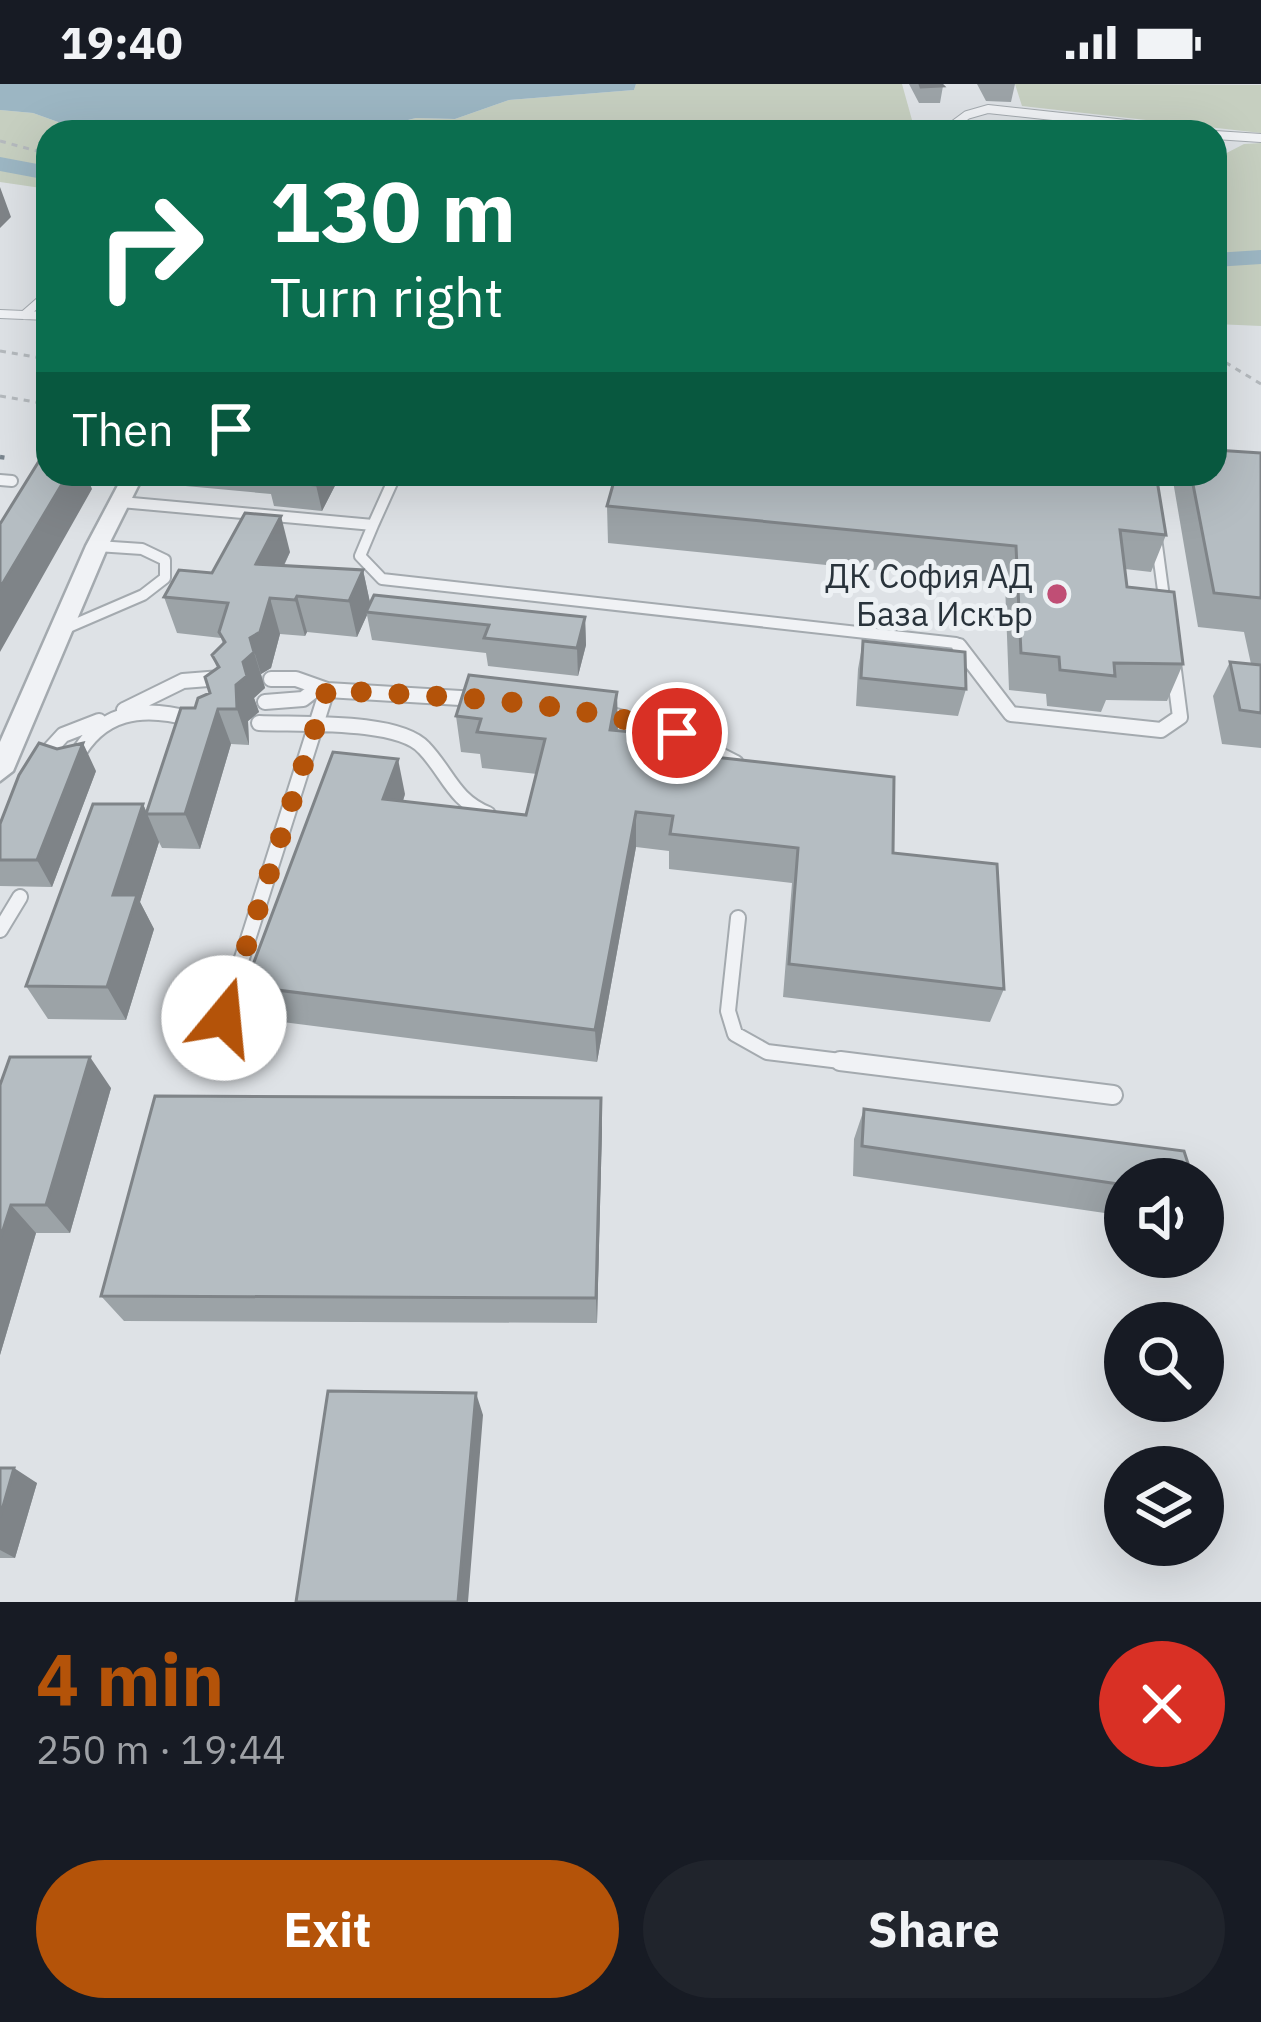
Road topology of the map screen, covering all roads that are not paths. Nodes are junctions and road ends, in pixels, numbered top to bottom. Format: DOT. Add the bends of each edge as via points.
graph roads {
  1 [pos="960,120"];
  2 [pos="1089,120"];
  3 [pos="1227,136"];
  4 [pos="1261,138"];
  5 [pos="36,305"];
  6 [pos="0,314"];
  7 [pos="24,315"];
  8 [pos="36,316"];
  9 [pos="128,486"];
  10 [pos="391,486"];
  11 [pos="1154,521"];
  12 [pos="373,525"];
  13 [pos="97,546"];
  14 [pos="1169,630"];
  15 [pos="60,632"];
  16 [pos="1172,652"];
  17 [pos="226,678"];
  18 [pos="271,679"];
  19 [pos="321,690"];
  20 [pos="500,700"];
  21 [pos="204,701"];
  22 [pos="265,701"];
  23 [pos="579,709"];
  24 [pos="120,713"];
  25 [pos="173,713"];
  26 [pos="99,721"];
  27 [pos="213,723"];
  28 [pos="259,724"];
  29 [pos="316,724"];
  30 [pos="72,764"];
  31 [pos="752,768"];
  32 [pos="0,771"];
  33 [pos="30,783"];
  34 [pos="504,819"];
  35 [pos="20,898"];
  36 [pos="738,918"];
  37 [pos="0,929"];
  38 [pos="224,1018"];
  39 [pos="1113,1095"];
  1 -- 2 [label="lane" via="988,109"];
  3 -- 4 [label="lane"];
  5 -- 7 [label="lane"];
  6 -- 7 [label="lane"];
  7 -- 8 [label="lane"];
  9 -- 12 [label="lane"];
  9 -- 13 [label="street"];
  10 -- 12 [label="lane"];
  11 -- 14 [label="lane"];
  12 -- 16 [label="lane" via="360,556 382,579 956,643 1011,714 1161,730 1180,717"];
  13 -- 15 [label="street"];
  13 -- 15 [label="lane" via="142,549 165,560 165,578 146,595 82,615"];
  15 -- 32 [label="street"];
  17 -- 24 [label="lane" via="183,681"];
  18 -- 19 [label="lane"];
  19 -- 20 [label="lane"];
  19 -- 22 [label="lane"];
  19 -- 29 [label="lane"];
  21 -- 25 [label="lane"];
  23 -- 31 [label="lane" via="677,733"];
  24 -- 25 [label="lane"];
  24 -- 26 [label="lane"];
  25 -- 27 [label="lane"];
  26 -- 30 [label="lane"];
  26 -- 33 [label="lane" via="63,735"];
  28 -- 29 [label="lane"];
  29 -- 34 [label="lane" via="376,728 423,745 442,780 474,809"];
  29 -- 38 [label="lane"];
  35 -- 37 [label="lane"];
  36 -- 39 [label="lane" via="728,1011 735,1034 767,1052"];
}
